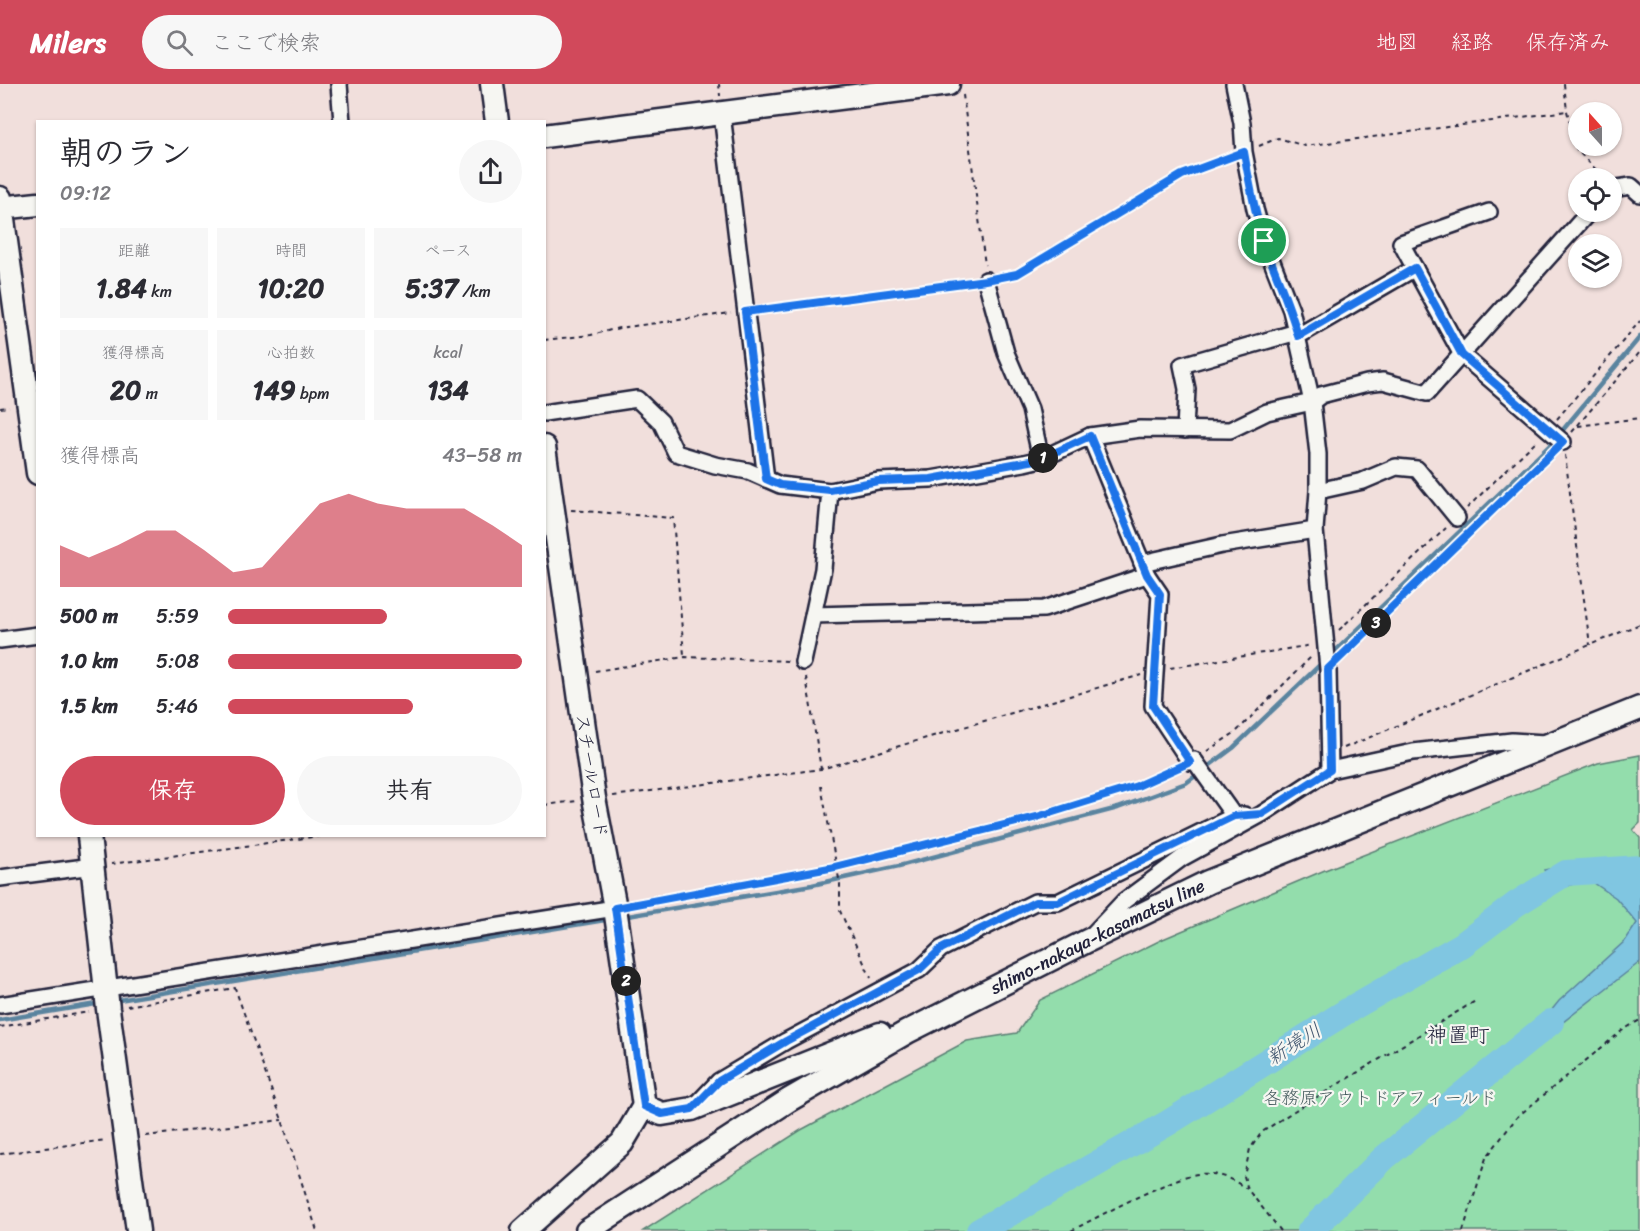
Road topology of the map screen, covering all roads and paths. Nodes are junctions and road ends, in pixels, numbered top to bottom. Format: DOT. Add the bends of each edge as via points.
graph roads {
  1 [pos="339,84"];
  2 [pos="492,84"];
  3 [pos="1234,84"];
  4 [pos="1564,84"];
  5 [pos="874,89"];
  6 [pos="956,90"];
  7 [pos="1567,111"];
  8 [pos="722,114"];
  9 [pos="342,120"];
  10 [pos="497,120"];
  11 [pos="546,136"];
  12 [pos="1244,152"];
  13 [pos="1594,168"];
  14 [pos="1622,187"];
  15 [pos="1640,194"];
  16 [pos="36,204"];
  17 [pos="0,205"];
  18 [pos="1489,212"];
  19 [pos="1580,222"];
  20 [pos="1415,268"];
  21 [pos="986,280"];
  22 [pos="745,312"];
  23 [pos="1640,321"];
  24 [pos="1297,334"];
  25 [pos="546,340"];
  26 [pos="1640,352"];
  27 [pos="1462,355"];
  28 [pos="1312,402"];
  29 [pos="546,413"];
  30 [pos="1640,418"];
  31 [pos="1578,426"];
  32 [pos="1185,429"];
  33 [pos="1090,436"];
  34 [pos="1557,436"];
  35 [pos="1041,459"];
  36 [pos="36,460"];
  37 [pos="546,461"];
  38 [pos="766,479"];
  39 [pos="830,490"];
  40 [pos="1318,491"];
  41 [pos="553,508"];
  42 [pos="1457,518"];
  43 [pos="1315,530"];
  44 [pos="552,566"];
  45 [pos="1144,569"];
  46 [pos="813,615"];
  47 [pos="1640,624"];
  48 [pos="36,635"];
  49 [pos="0,639"];
  50 [pos="1590,645"];
  51 [pos="685,657"];
  52 [pos="1327,657"];
  53 [pos="803,662"];
  54 [pos="1157,670"];
  55 [pos="577,673"];
  56 [pos="1640,708"];
  57 [pos="1551,744"];
  58 [pos="1330,762"];
  59 [pos="1197,766"];
  60 [pos="821,769"];
  61 [pos="822,786"];
  62 [pos="594,798"];
  63 [pos="546,805"];
  64 [pos="1262,814"];
  65 [pos="1234,816"];
  66 [pos="89,837"];
  67 [pos="312,837"];
  68 [pos="93,866"];
  69 [pos="835,867"];
  70 [pos="0,878"];
  71 [pos="616,916"];
  72 [pos="1085,942"];
  73 [pos="878,992"];
  74 [pos="107,998"];
  75 [pos="1477,1000"];
  76 [pos="0,1005"];
  77 [pos="1640,1020"];
  78 [pos="0,1027"];
  79 [pos="907,1032"];
  80 [pos="644,1106"];
  81 [pos="692,1109"];
  82 [pos="282,1120"];
  83 [pos="126,1138"];
  84 [pos="0,1154"];
  85 [pos="1248,1190"];
  86 [pos="138,1231"];
  87 [pos="317,1231"];
  88 [pos="523,1231"];
  89 [pos="587,1231"];
  90 [pos="1071,1231"];
  91 [pos="1281,1231"];
  92 [pos="1463,1231"];
  1 -- 9 [label="street"];
  2 -- 10 [label="street"];
  3 -- 12 [label="street"];
  4 -- 7 [label="path"];
  5 -- 6 [label="street"];
  5 -- 8 [label="street"];
  6 -- 21 [label="path"];
  7 -- 12 [label="path" via="1305,146 1278,138"];
  7 -- 13 [label="path" via="1577,150"];
  8 -- 11 [label="street"];
  8 -- 22 [label="street"];
  12 -- 21 [label="path" via="1182,175 1017,274"];
  12 -- 24 [label="street" via="1264,241"];
  14 -- 15 [label="street" via="1631,186"];
  16 -- 17 [label="street"];
  17 -- 36 [label="street"];
  18 -- 20 [label="street" via="1401,243"];
  19 -- 27 [label="street"];
  20 -- 24 [label="street"];
  20 -- 27 [label="street"];
  21 -- 22 [label="path"];
  21 -- 35 [label="street" via="1006,353 1029,408"];
  22 -- 25 [label="path"];
  22 -- 38 [label="street"];
  23 -- 34 [label="path"];
  24 -- 28 [label="street"];
  24 -- 32 [label="street" via="1182,365 1187,389"];
  26 -- 31 [label="path"];
  27 -- 28 [label="street" via="1427,393 1383,381 1321,395"];
  27 -- 34 [label="street"];
  28 -- 32 [label="street" via="1267,412 1230,430"];
  28 -- 40 [label="street"];
  29 -- 38 [label="street" via="637,399 661,422 676,453"];
  30 -- 31 [label="path"];
  31 -- 34 [label="path"];
  32 -- 33 [label="street" via="1140,429"];
  33 -- 35 [label="street"];
  33 -- 45 [label="street"];
  34 -- 42 [label="path"];
  34 -- 50 [label="path"];
  34 -- 52 [label="path"];
  35 -- 39 [label="street" via="931,479 878,481"];
  37 -- 41 [label="street, スチールロード"];
  38 -- 39 [label="street" via="780,485"];
  39 -- 46 [label="street" via="823,569"];
  40 -- 42 [label="street" via="1363,481 1396,467 1417,469"];
  40 -- 43 [label="street"];
  41 -- 44 [label="street, スチールロード"];
  41 -- 51 [label="path" via="673,518"];
  42 -- 52 [label="path"];
  43 -- 45 [label="street" via="1222,545"];
  43 -- 52 [label="street"];
  44 -- 55 [label="street, スチールロード"];
  45 -- 46 [label="street" via="1044,609"];
  45 -- 54 [label="street" via="1160,594"];
  46 -- 53 [label="street"];
  47 -- 50 [label="path"];
  48 -- 49 [label="street"];
  50 -- 58 [label="path"];
  51 -- 53 [label="path"];
  51 -- 55 [label="path"];
  52 -- 54 [label="path"];
  52 -- 58 [label="street"];
  52 -- 59 [label="path"];
  53 -- 60 [label="path"];
  54 -- 59 [label="street" via="1153,706"];
  54 -- 60 [label="path"];
  55 -- 62 [label="street, スチールロード"];
  56 -- 57 [label="street, shimo-nakaya-kasamatsu line"];
  57 -- 58 [label="street" via="1512,741"];
  57 -- 72 [label="street, shimo-nakaya-kasamatsu line" via="1208,882"];
  58 -- 64 [label="street"];
  59 -- 65 [label="street"];
  59 -- 69 [label="path" via="1037,817"];
  60 -- 62 [label="path"];
  61 -- 69 [label="path"];
  62 -- 63 [label="path"];
  62 -- 71 [label="street, スチールロード"];
  64 -- 65 [label="street"];
  64 -- 72 [label="street" via="1182,858 1124,901"];
  65 -- 73 [label="street" via="1058,902 1035,902 1024,907 941,949 919,970"];
  66 -- 68 [label="street"];
  67 -- 68 [label="path"];
  68 -- 70 [label="street"];
  68 -- 74 [label="street"];
  69 -- 71 [label="path"];
  69 -- 73 [label="path" via="840,884 840,911"];
  71 -- 74 [label="street"];
  71 -- 80 [label="street, スチールロード"];
  72 -- 79 [label="street, shimo-nakaya-kasamatsu line"];
  73 -- 81 [label="street" via="719,1081"];
  74 -- 76 [label="street"];
  74 -- 78 [label="path"];
  74 -- 82 [label="path" via="235,988"];
  74 -- 83 [label="street"];
  75 -- 85 [label="path" via="1262,1132 1246,1163"];
  77 -- 92 [label="path" via="1516,1117 1486,1158"];
  79 -- 81 [label="street" via="892,1029"];
  79 -- 89 [label="street, shimo-nakaya-kasamatsu line" via="789,1100"];
  80 -- 81 [label="street" via="662,1114"];
  80 -- 88 [label="street" via="622,1143"];
  82 -- 83 [label="path"];
  82 -- 87 [label="path"];
  83 -- 84 [label="path"];
  83 -- 86 [label="street"];
  85 -- 90 [label="path" via="1224,1176 1197,1174 1123,1203"];
  85 -- 91 [label="path"];
}
